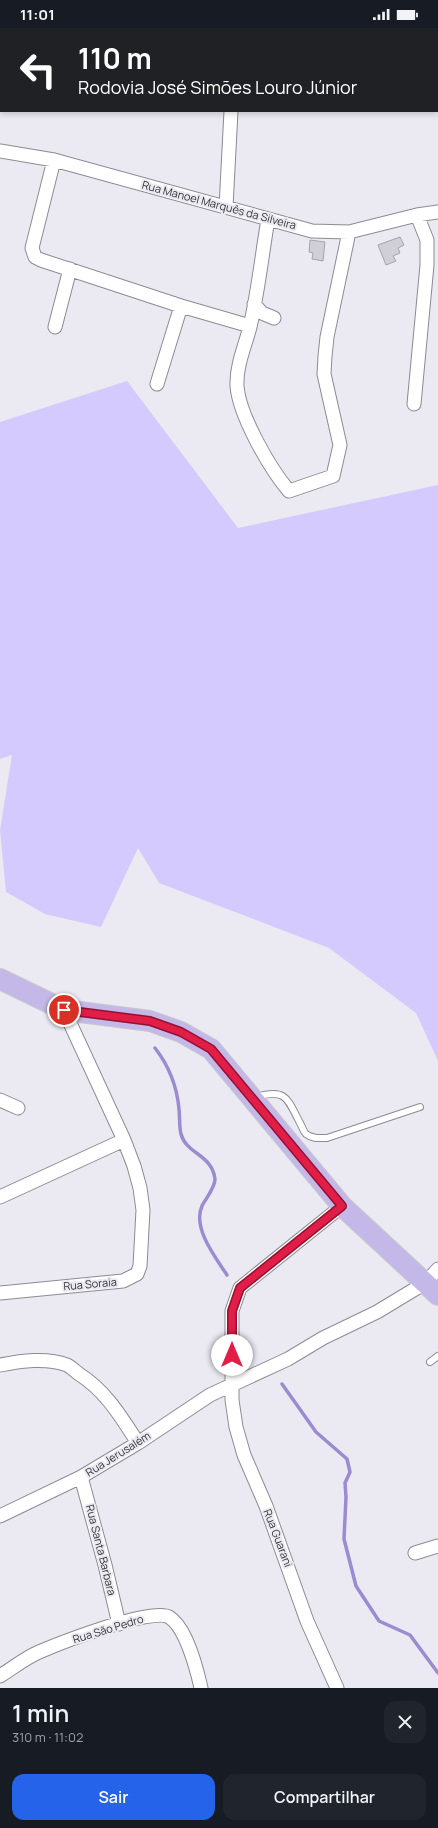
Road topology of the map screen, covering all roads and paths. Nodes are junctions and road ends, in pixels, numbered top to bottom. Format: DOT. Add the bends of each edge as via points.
graph roads {
  1 [pos="231,112"];
  2 [pos="0,151"];
  3 [pos="54,160"];
  4 [pos="226,207"];
  5 [pos="438,212"];
  6 [pos="417,215"];
  7 [pos="268,219"];
  8 [pos="349,232"];
  9 [pos="70,269"];
  10 [pos="254,304"];
  11 [pos="181,306"];
  12 [pos="274,318"];
  13 [pos="250,326"];
  14 [pos="55,327"];
  15 [pos="157,384"];
  16 [pos="414,404"];
  17 [pos="0,979"];
  18 [pos="64,1010"];
  19 [pos="253,1098"];
  20 [pos="0,1100"];
  21 [pos="420,1107"];
  22 [pos="18,1108"];
  23 [pos="124,1140"];
  24 [pos="0,1197"];
  25 [pos="342,1206"];
  26 [pos="434,1282"];
  27 [pos="0,1293"];
  28 [pos="438,1356"];
  29 [pos="430,1362"];
  30 [pos="0,1365"];
  31 [pos="232,1385"];
  32 [pos="138,1443"];
  33 [pos="81,1477"];
  34 [pos="0,1516"];
  35 [pos="438,1546"];
  36 [pos="415,1554"];
  37 [pos="119,1624"];
  38 [pos="0,1676"];
  39 [pos="201,1688"];
  40 [pos="337,1688"];
  1 -- 4 [label="street"];
  2 -- 3 [label="street, Rua Manoel Marquês da Silveira"];
  3 -- 4 [label="street, Rua Manoel Marquês da Silveira"];
  3 -- 9 [label="street" via="33,253 40,260"];
  4 -- 7 [label="street, Rua Manoel Marquês da Silveira"];
  5 -- 6 [label="street, Rua Manoel Marquês da Silveira"];
  6 -- 8 [label="street, Rua Manoel Marquês da Silveira"];
  6 -- 16 [label="street" via="426,240 427,266"];
  7 -- 8 [label="street, Rua Manoel Marquês da Silveira" via="312,231"];
  7 -- 10 [label="street"];
  8 -- 13 [label="street" via="325,356 326,388 340,445 333,476 289,491 247,422 237,385 238,369"];
  9 -- 11 [label="street"];
  9 -- 14 [label="street"];
  10 -- 12 [label="street" via="262,313"];
  10 -- 13 [label="street"];
  11 -- 13 [label="street"];
  11 -- 15 [label="street"];
  17 -- 18 [label="main road"];
  18 -- 19 [label="main road" via="150,1021 181,1032 211,1049"];
  18 -- 23 [label="street, Rua Soraia"];
  19 -- 21 [label="lane" via="270,1093 279,1094 288,1100 306,1134 315,1138 327,1138"];
  19 -- 25 [label="main road"];
  20 -- 22 [label="street"];
  23 -- 24 [label="street"];
  23 -- 27 [label="street, Rua Soraia" via="140,1188 143,1210 142,1251 137,1274 118,1282"];
  25 -- 26 [label="main road"];
  25 -- 31 [label="street" via="240,1288 232,1311"];
  26 -- 31 [label="street, Rua Jerusalém" via="323,1338 288,1359"];
  28 -- 29 [label="lane"];
  30 -- 32 [label="street" via="44,1361 67,1366 100,1389"];
  31 -- 32 [label="street, Rua Jerusalém" via="210,1395"];
  31 -- 40 [label="street, Rua Guarani" via="236,1427 244,1455 266,1506 307,1621"];
  32 -- 33 [label="street, Rua Jerusalém"];
  33 -- 34 [label="street, Rua Jerusalém"];
  33 -- 37 [label="street, Rua Santa Barbara"];
  35 -- 36 [label="street"];
  37 -- 38 [label="street, Rua São Pedro" via="39,1652"];
  37 -- 39 [label="street, Rua São Pedro" via="148,1616 169,1617 180,1629 189,1646"];
}
